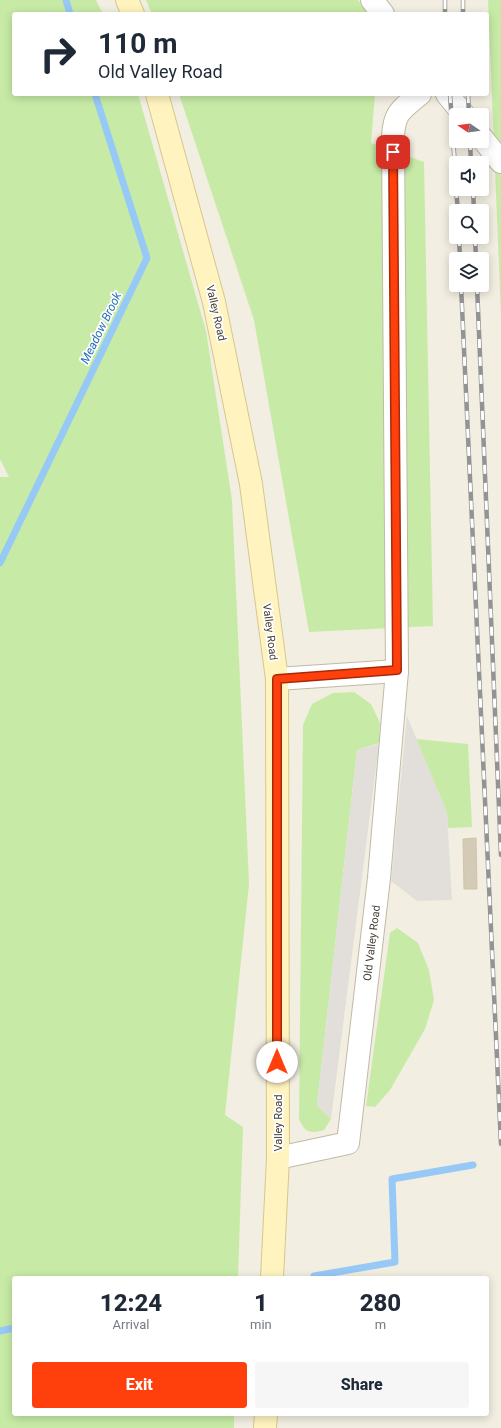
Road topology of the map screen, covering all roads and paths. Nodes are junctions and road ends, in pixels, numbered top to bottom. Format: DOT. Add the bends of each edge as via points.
graph roads {
  1 [pos="127,0"];
  2 [pos="372,0"];
  3 [pos="132,12"];
  4 [pos="381,12"];
  5 [pos="158,96"];
  6 [pos="418,96"];
  7 [pos="449,96"];
  8 [pos="458,108"];
  9 [pos="489,147"];
  10 [pos="501,162"];
  11 [pos="397,670"];
  12 [pos="277,679"];
  13 [pos="278,1158"];
  14 [pos="272,1276"];
  15 [pos="266,1416"];
  16 [pos="265,1428"];
  1 -- 3 [label="main road"];
  2 -- 4 [label="street"];
  5 -- 12 [label="main road, Valley Road" via="214,302 252,484"];
  6 -- 11 [label="street, Old Valley Road" via="399,112 394,124 393,137"];
  7 -- 8 [label="street"];
  9 -- 10 [label="street"];
  11 -- 12 [label="street"];
  11 -- 13 [label="street, Old Valley Road" via="379,878 348,1143"];
  12 -- 13 [label="main road, Valley Road"];
  13 -- 14 [label="main road, Valley Road"];
  15 -- 16 [label="main road"];
}
